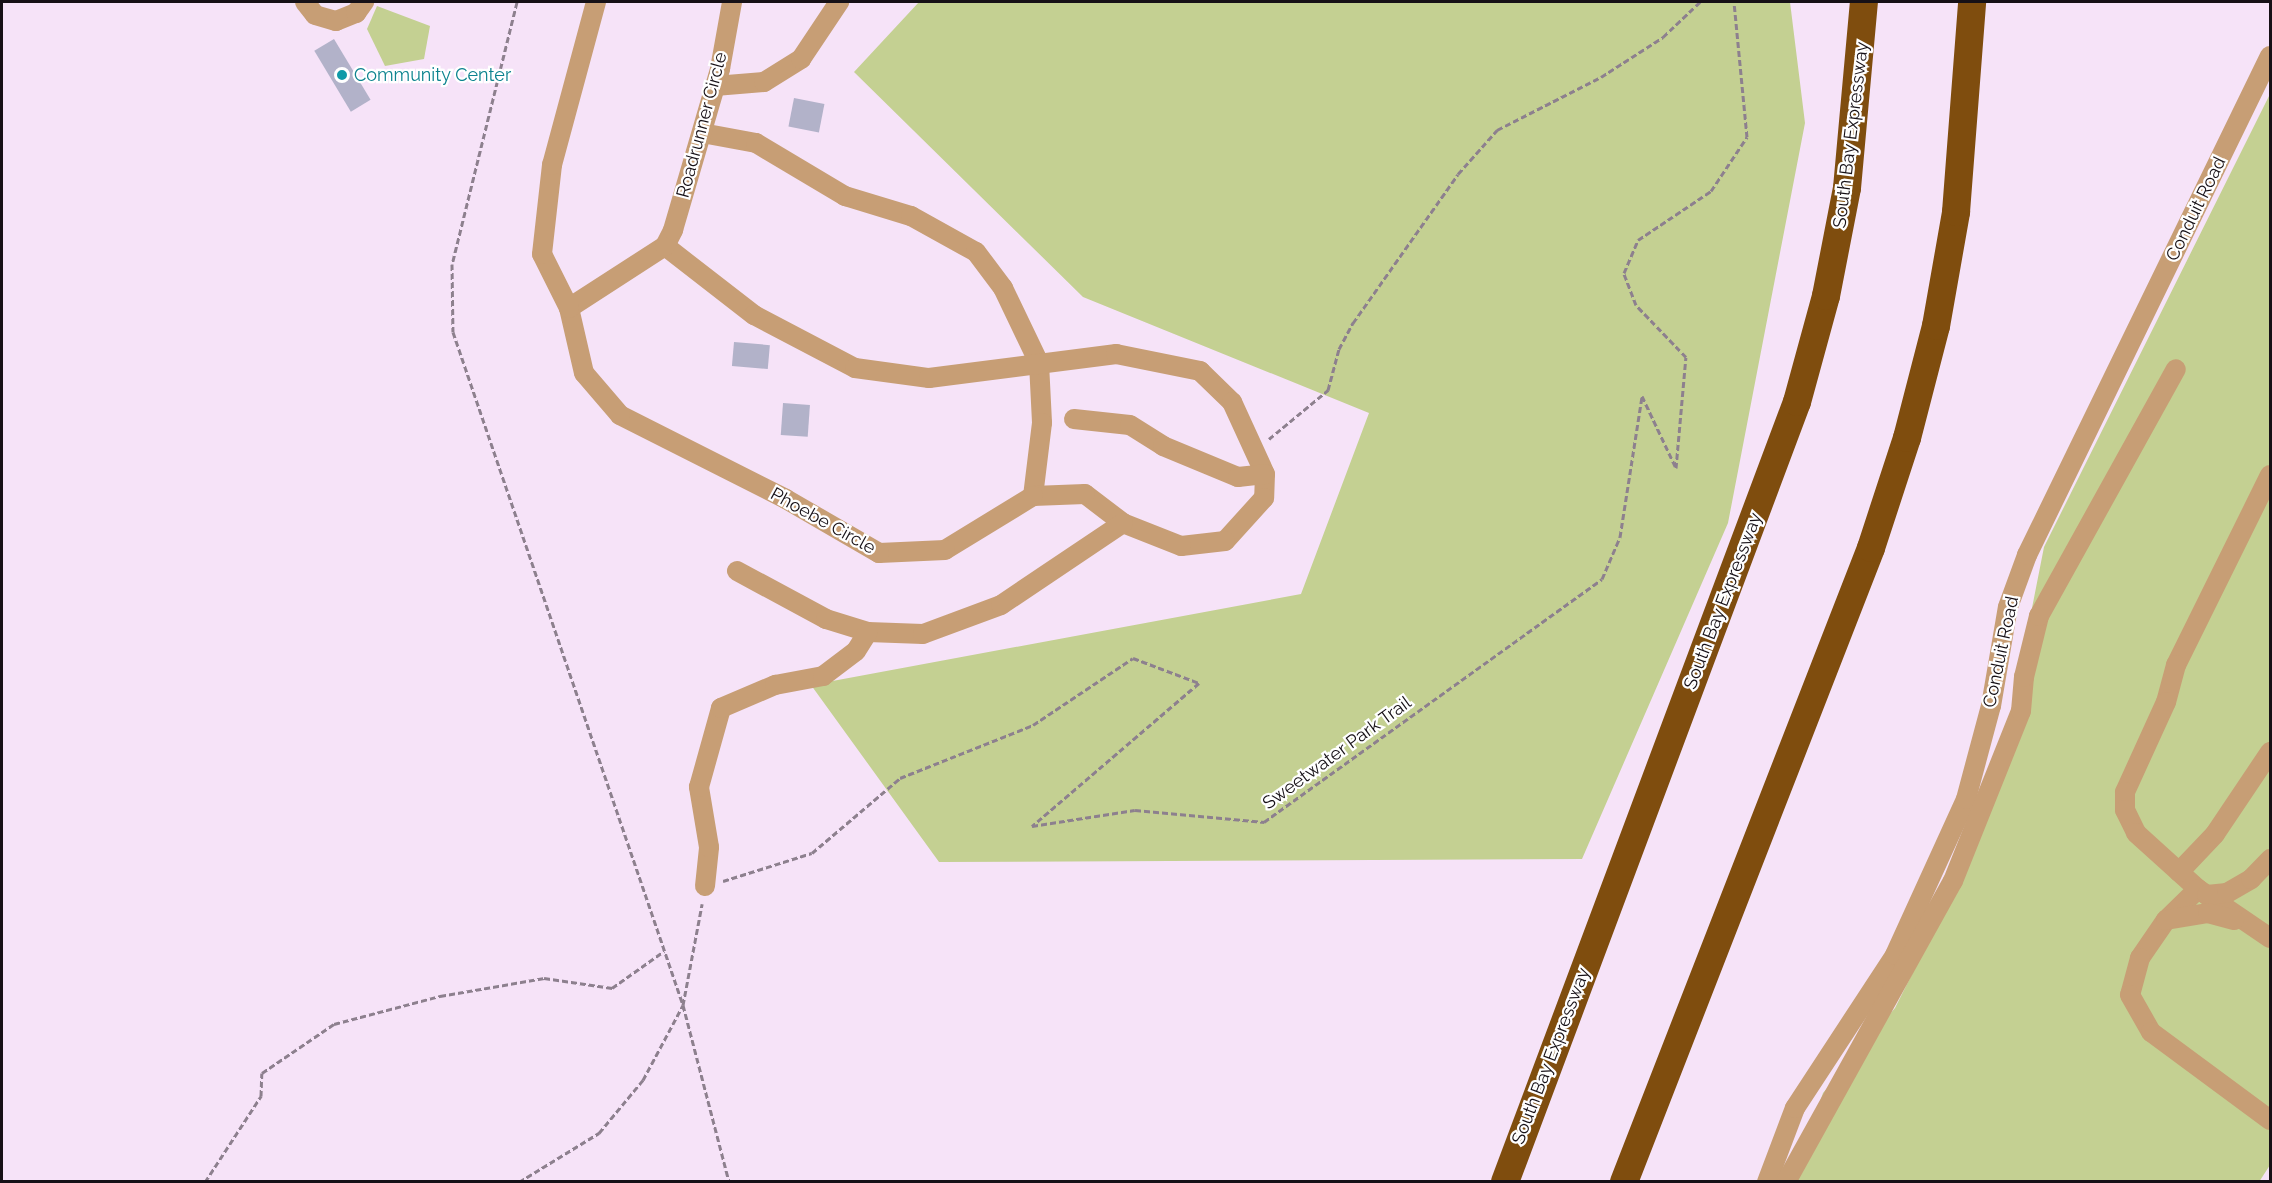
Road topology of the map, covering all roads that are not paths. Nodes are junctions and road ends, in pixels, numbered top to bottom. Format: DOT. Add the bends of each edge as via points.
graph roads {
  1 [pos="305,2"];
  2 [pos="364,2"];
  3 [pos="596,2"];
  4 [pos="732,2"];
  5 [pos="838,2"];
  6 [pos="1864,2"];
  7 [pos="1972,2"];
  8 [pos="2271,56"];
  9 [pos="715,86"];
  10 [pos="702,132"];
  11 [pos="665,246"];
  12 [pos="568,308"];
  13 [pos="1040,363"];
  14 [pos="2176,369"];
  15 [pos="1074,419"];
  16 [pos="1265,474"];
  17 [pos="2271,475"];
  18 [pos="1033,496"];
  19 [pos="1123,523"];
  20 [pos="737,571"];
  21 [pos="868,632"];
  22 [pos="2271,752"];
  23 [pos="2271,860"];
  24 [pos="2179,872"];
  25 [pos="705,886"];
  26 [pos="2202,892"];
  27 [pos="2166,920"];
  28 [pos="2245,923"];
  29 [pos="2271,938"];
  30 [pos="2271,1120"];
  31 [pos="1505,1182"];
  32 [pos="1624,1182"];
  33 [pos="1767,1182"];
  34 [pos="1786,1182"];
  1 -- 2 [label="street" via="315,15 336,21 356,13"];
  3 -- 12 [label="street, Phoebe Circle" via="552,165 542,254"];
  4 -- 9 [label="street, Roadrunner Circle"];
  5 -- 9 [label="street" via="801,59 764,82"];
  6 -- 31 [label="highway, South Bay Expressway" via="1847,188 1826,296 1797,402"];
  7 -- 32 [label="highway" via="1968,98 1956,212 1936,326 1908,438 1871,548"];
  8 -- 33 [label="street, Conduit Road" via="2027,555 2008,607 1990,706 1966,799 1895,955 1795,1108"];
  9 -- 10 [label="street, Roadrunner Circle"];
  10 -- 11 [label="street, Roadrunner Circle"];
  10 -- 13 [label="street" via="756,143 845,196 911,216 976,252 1003,288"];
  11 -- 12 [label="street"];
  11 -- 13 [label="street" via="754,315 855,368 929,378"];
  12 -- 18 [label="street, Phoebe Circle" via="584,373 620,415 786,499 879,554 945,550"];
  13 -- 16 [label="street" via="1116,354 1200,371 1232,402"];
  13 -- 18 [label="street" via="1042,423"];
  14 -- 34 [label="street" via="2039,616 2024,676 2021,711 1953,881"];
  15 -- 16 [label="street" via="1130,425 1163,446 1238,477"];
  16 -- 19 [label="street, Phoebe Circle" via="1264,498 1225,541 1181,546"];
  17 -- 24 [label="street" via="2176,665 2166,702 2125,792 2125,810 2136,833"];
  18 -- 19 [label="street, Phoebe Circle" via="1085,494"];
  19 -- 21 [label="street" via="1000,605 940,631"];
  20 -- 21 [label="street" via="805,611"];
  21 -- 25 [label="street" via="856,651 823,676 775,685 721,708 699,787 709,847"];
  22 -- 24 [label="street" via="2215,834"];
  23 -- 26 [label="street" via="2251,879 2227,893"];
  24 -- 26 [label="street"];
  26 -- 27 [label="street"];
  26 -- 28 [label="street"];
  27 -- 28 [label="street" via="2208,913"];
  27 -- 30 [label="street" via="2140,958 2130,995 2151,1032"];
  28 -- 29 [label="street"];
}
